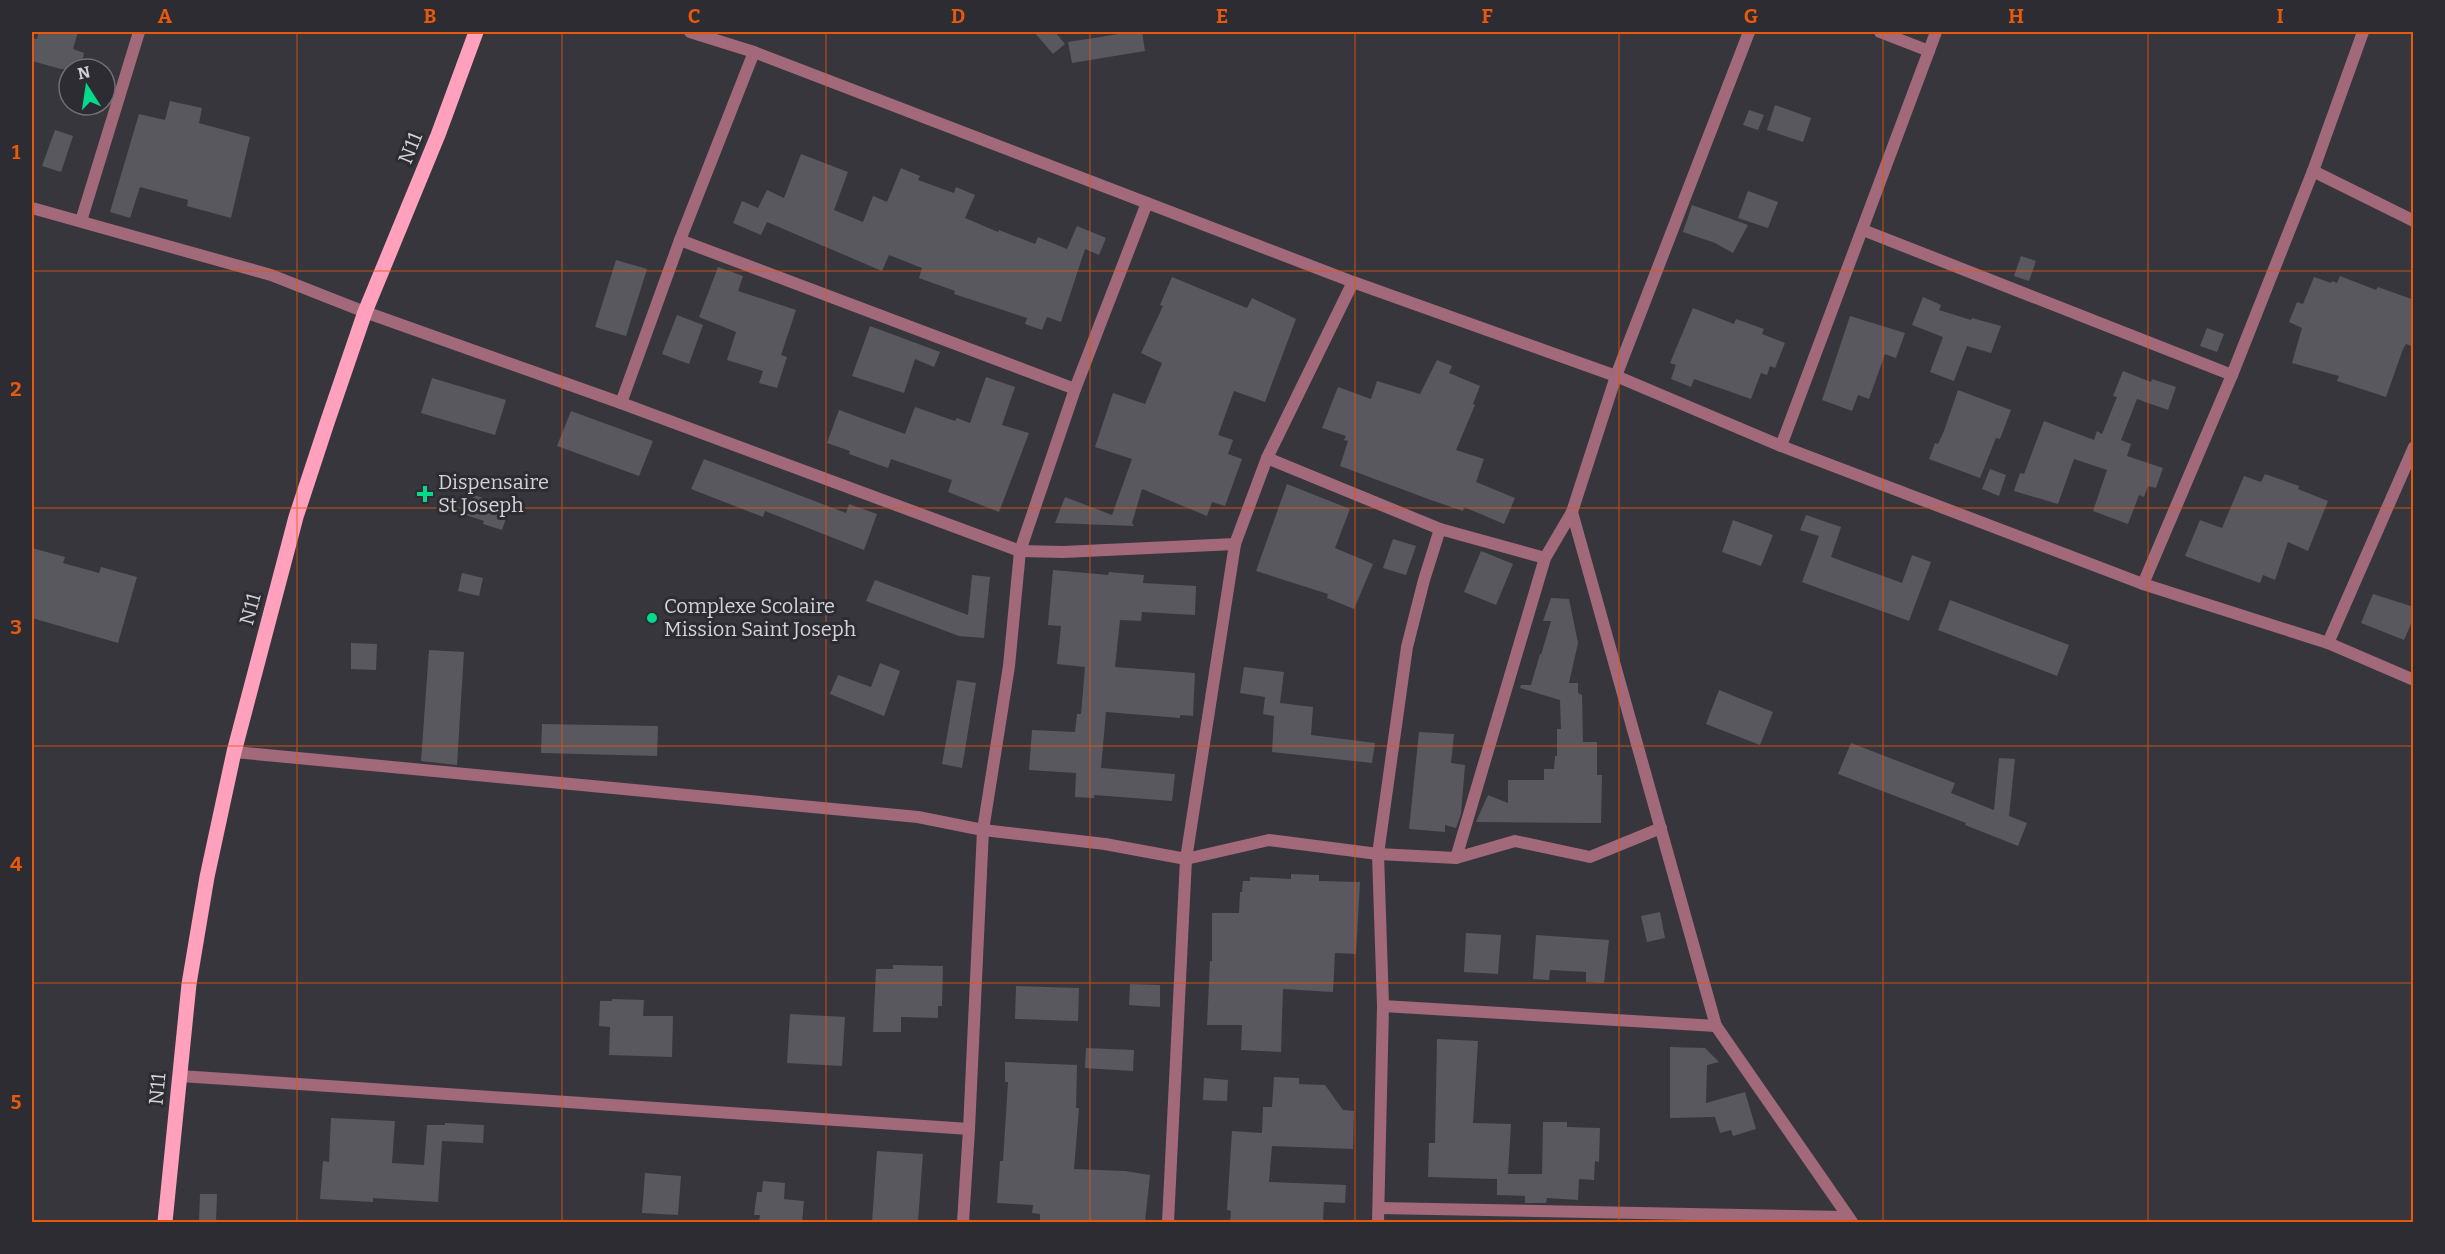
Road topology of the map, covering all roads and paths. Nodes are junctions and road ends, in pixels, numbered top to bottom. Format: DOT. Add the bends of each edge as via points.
graph roads {
  1 [pos="139,32"];
  2 [pos="476,32"];
  3 [pos="690,32"];
  4 [pos="1749,32"];
  5 [pos="1880,32"];
  6 [pos="1936,32"];
  7 [pos="2363,32"];
  8 [pos="1929,51"];
  9 [pos="754,52"];
  10 [pos="2313,171"];
  11 [pos="1147,203"];
  12 [pos="32,208"];
  13 [pos="81,221"];
  14 [pos="2414,221"];
  15 [pos="1863,230"];
  16 [pos="680,240"];
  17 [pos="1353,282"];
  18 [pos="364,312"];
  19 [pos="2232,375"];
  20 [pos="1616,376"];
  21 [pos="1075,389"];
  22 [pos="621,403"];
  23 [pos="1781,446"];
  24 [pos="2414,447"];
  25 [pos="1267,458"];
  26 [pos="1572,512"];
  27 [pos="1440,529"];
  28 [pos="1235,544"];
  29 [pos="1020,551"];
  30 [pos="1545,558"];
  31 [pos="2143,584"];
  32 [pos="2328,643"];
  33 [pos="2414,681"];
  34 [pos="234,752"];
  35 [pos="1661,828"];
  36 [pos="983,830"];
  37 [pos="1378,854"];
  38 [pos="1456,858"];
  39 [pos="1186,859"];
  40 [pos="1383,1006"];
  41 [pos="1716,1026"];
  42 [pos="180,1076"];
  43 [pos="969,1128"];
  44 [pos="1379,1208"];
  45 [pos="1849,1220"];
  46 [pos="165,1222"];
  47 [pos="963,1222"];
  48 [pos="1168,1222"];
  49 [pos="1378,1222"];
  1 -- 13 [label="street"];
  2 -- 18 [label="main road, N11"];
  3 -- 9 [label="street"];
  4 -- 20 [label="street"];
  5 -- 8 [label="street"];
  6 -- 8 [label="street"];
  7 -- 10 [label="street"];
  8 -- 15 [label="street"];
  9 -- 11 [label="street"];
  9 -- 16 [label="street"];
  10 -- 14 [label="street"];
  10 -- 19 [label="street"];
  11 -- 17 [label="street"];
  11 -- 21 [label="street"];
  12 -- 13 [label="street"];
  13 -- 18 [label="street" via="271,275"];
  15 -- 19 [label="street"];
  15 -- 23 [label="street"];
  16 -- 21 [label="street"];
  16 -- 22 [label="street"];
  17 -- 20 [label="street"];
  17 -- 25 [label="street"];
  18 -- 22 [label="street"];
  18 -- 34 [label="main road, N11" via="296,517"];
  19 -- 31 [label="street"];
  20 -- 23 [label="street"];
  20 -- 26 [label="street"];
  21 -- 29 [label="street"];
  22 -- 29 [label="street"];
  23 -- 31 [label="street"];
  24 -- 32 [label="street"];
  25 -- 27 [label="street"];
  25 -- 28 [label="street"];
  26 -- 30 [label="street"];
  26 -- 35 [label="street"];
  27 -- 30 [label="street"];
  27 -- 37 [label="street" via="1407,647"];
  28 -- 29 [label="street"];
  28 -- 39 [label="street"];
  29 -- 36 [label="street" via="1009,666"];
  30 -- 38 [label="street"];
  31 -- 32 [label="street"];
  32 -- 33 [label="street"];
  34 -- 36 [label="street" via="918,817"];
  34 -- 42 [label="main road, N11" via="189,984"];
  35 -- 38 [label="street" via="1590,857 1515,841"];
  35 -- 41 [label="street"];
  36 -- 39 [label="street" via="1105,844"];
  36 -- 43 [label="street"];
  37 -- 38 [label="street"];
  37 -- 39 [label="street" via="1269,840"];
  37 -- 40 [label="street"];
  39 -- 48 [label="street"];
  40 -- 41 [label="street"];
  40 -- 44 [label="street"];
  41 -- 45 [label="street"];
  42 -- 43 [label="street"];
  42 -- 46 [label="main road, N11"];
  43 -- 47 [label="street"];
  44 -- 45 [label="street"];
  44 -- 49 [label="street"];
}
